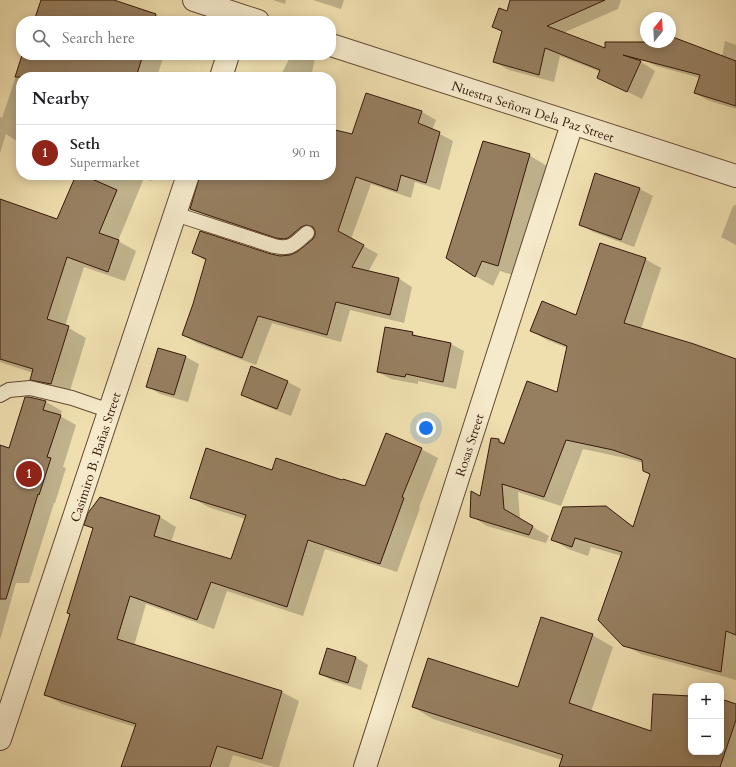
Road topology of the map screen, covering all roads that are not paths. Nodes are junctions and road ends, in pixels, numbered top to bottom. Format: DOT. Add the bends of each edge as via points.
graph roads {
  1 [pos="194,0"];
  2 [pos="238,16"];
  3 [pos="336,47"];
  4 [pos="226,60"];
  5 [pos="223,72"];
  6 [pos="572,124"];
  7 [pos="736,176"];
  8 [pos="186,180"];
  9 [pos="175,214"];
  10 [pos="307,233"];
  11 [pos="0,394"];
  12 [pos="110,411"];
  13 [pos="0,739"];
  14 [pos="365,767"];
  1 -- 2 [label="street"];
  3 -- 6 [label="street, Nuestra Señora Dela Paz Street"];
  4 -- 5 [label="street"];
  6 -- 7 [label="street, Nuestra Señora Dela Paz Street"];
  6 -- 14 [label="street, Rosas Street"];
  8 -- 9 [label="street, Casimiro B. Bañas Street"];
  9 -- 10 [label="lane" via="285,248 292,246"];
  9 -- 12 [label="street, Casimiro B. Bañas Street"];
  11 -- 12 [label="lane" via="9,390 30,388"];
  12 -- 13 [label="street, Casimiro B. Bañas Street"];
}
